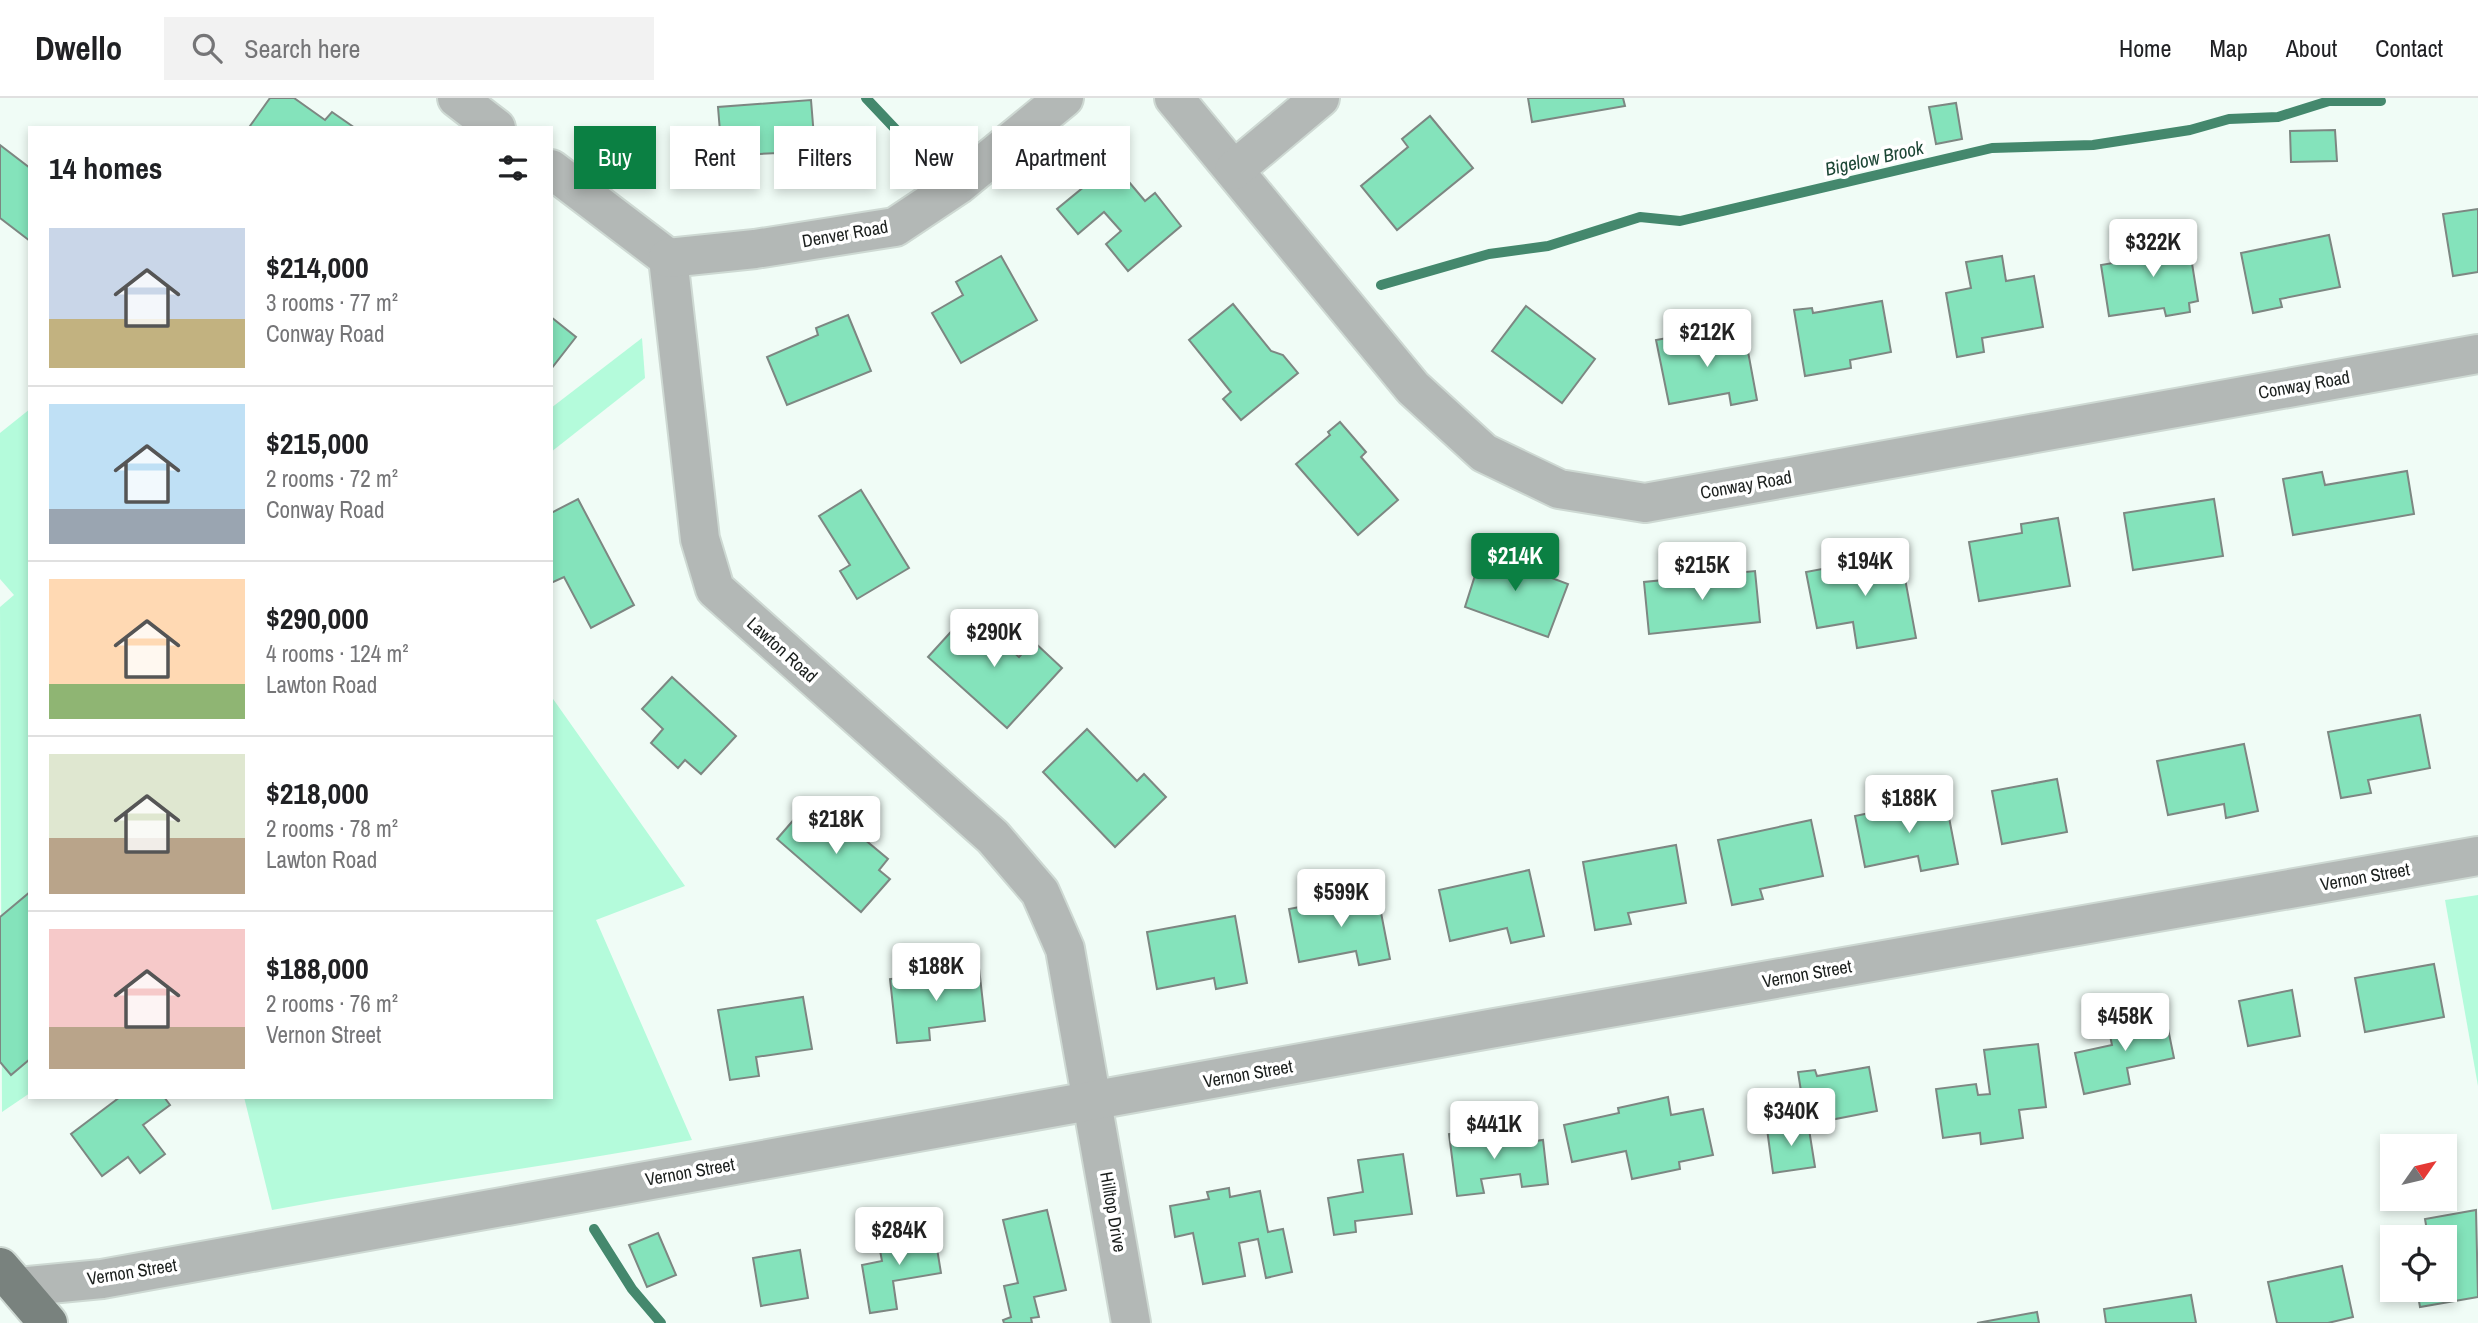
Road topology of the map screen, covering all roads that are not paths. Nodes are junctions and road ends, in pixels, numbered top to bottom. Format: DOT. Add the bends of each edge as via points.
graph roads {
  1 [pos="457,98"];
  2 [pos="1064,98"];
  3 [pos="1174,98"];
  4 [pos="1320,98"];
  5 [pos="493,126"];
  6 [pos="1234,170"];
  7 [pos="553,171"];
  8 [pos="668,258"];
  9 [pos="2478,354"];
  10 [pos="2478,856"];
  11 [pos="1094,1102"];
  12 [pos="6,1284"];
  13 [pos="48,1323"];
  14 [pos="1132,1323"];
  1 -- 5 [label="street"];
  2 -- 8 [label="street, Denver Road" via="958,185 895,227"];
  3 -- 6 [label="street, Conway Road"];
  4 -- 6 [label="street"];
  6 -- 9 [label="street, Conway Road" via="1413,388 1484,453 1559,489 1646,503"];
  7 -- 8 [label="street"];
  8 -- 11 [label="street, Lawton Road" via="700,539 715,589 993,837 1041,892 1065,949"];
  10 -- 11 [label="street, Vernon Street"];
  11 -- 12 [label="street, Vernon Street" via="102,1279"];
  11 -- 14 [label="street, Hilltop Drive"];
  12 -- 13 [label="main road"];
}
